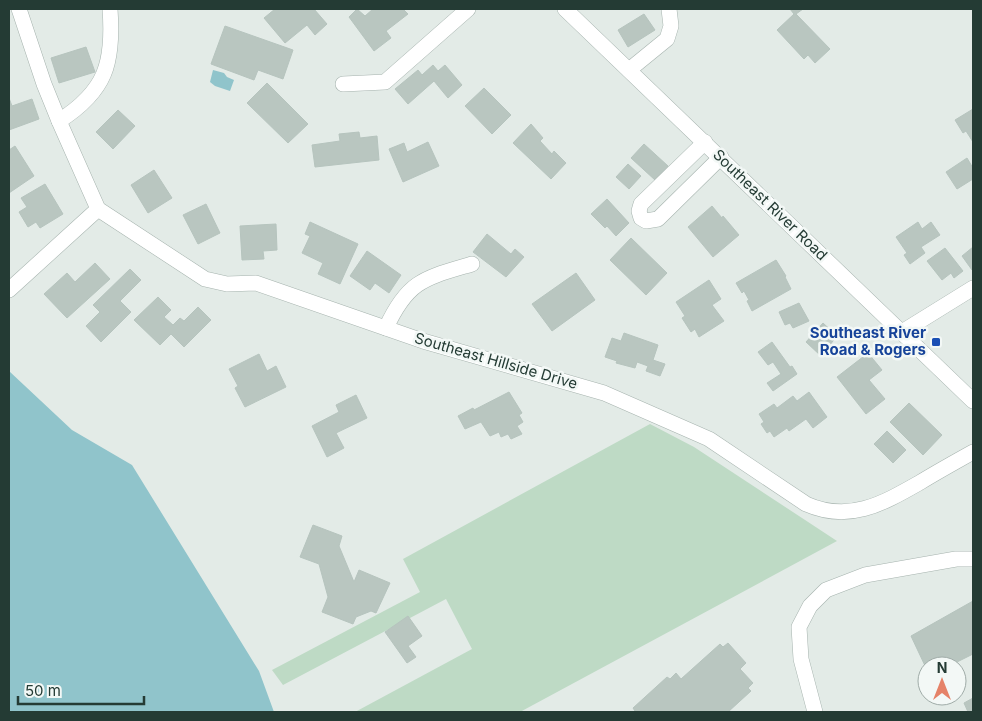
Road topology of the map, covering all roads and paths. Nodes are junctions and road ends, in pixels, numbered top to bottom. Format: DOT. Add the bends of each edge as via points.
graph roads {
  1 [pos="20,9"];
  2 [pos="110,9"];
  3 [pos="468,9"];
  4 [pos="565,9"];
  5 [pos="669,9"];
  6 [pos="629,70"];
  7 [pos="343,84"];
  8 [pos="59,121"];
  9 [pos="705,142"];
  10 [pos="721,157"];
  11 [pos="98,209"];
  12 [pos="472,264"];
  13 [pos="973,288"];
  14 [pos="9,290"];
  15 [pos="386,328"];
  16 [pos="902,332"];
  17 [pos="973,401"];
  18 [pos="973,452"];
  19 [pos="973,559"];
  20 [pos="815,712"];
  1 -- 8 [label="street"];
  2 -- 8 [label="street" via="111,50 105,72 93,93 78,109"];
  3 -- 7 [label="street" via="385,82"];
  4 -- 6 [label="street, Southeast River Road"];
  5 -- 6 [label="street" via="671,26 667,39"];
  6 -- 9 [label="street, Southeast River Road"];
  8 -- 11 [label="street"];
  9 -- 10 [label="street, Southeast River Road"];
  9 -- 10 [label="street" via="641,204 641,218 646,221 658,219"];
  10 -- 16 [label="street, Southeast River Road"];
  11 -- 14 [label="street"];
  11 -- 15 [label="street, Southeast Hillside Drive" via="205,279 227,284 256,283"];
  12 -- 15 [label="street" via="421,281 407,292"];
  13 -- 16 [label="street"];
  15 -- 18 [label="street, Southeast Hillside Drive" via="604,393 709,439 818,510 852,512 884,503"];
  16 -- 17 [label="street, Southeast River Road"];
  19 -- 20 [label="street" via="865,575 826,590 810,606 799,627 801,658"];
}
